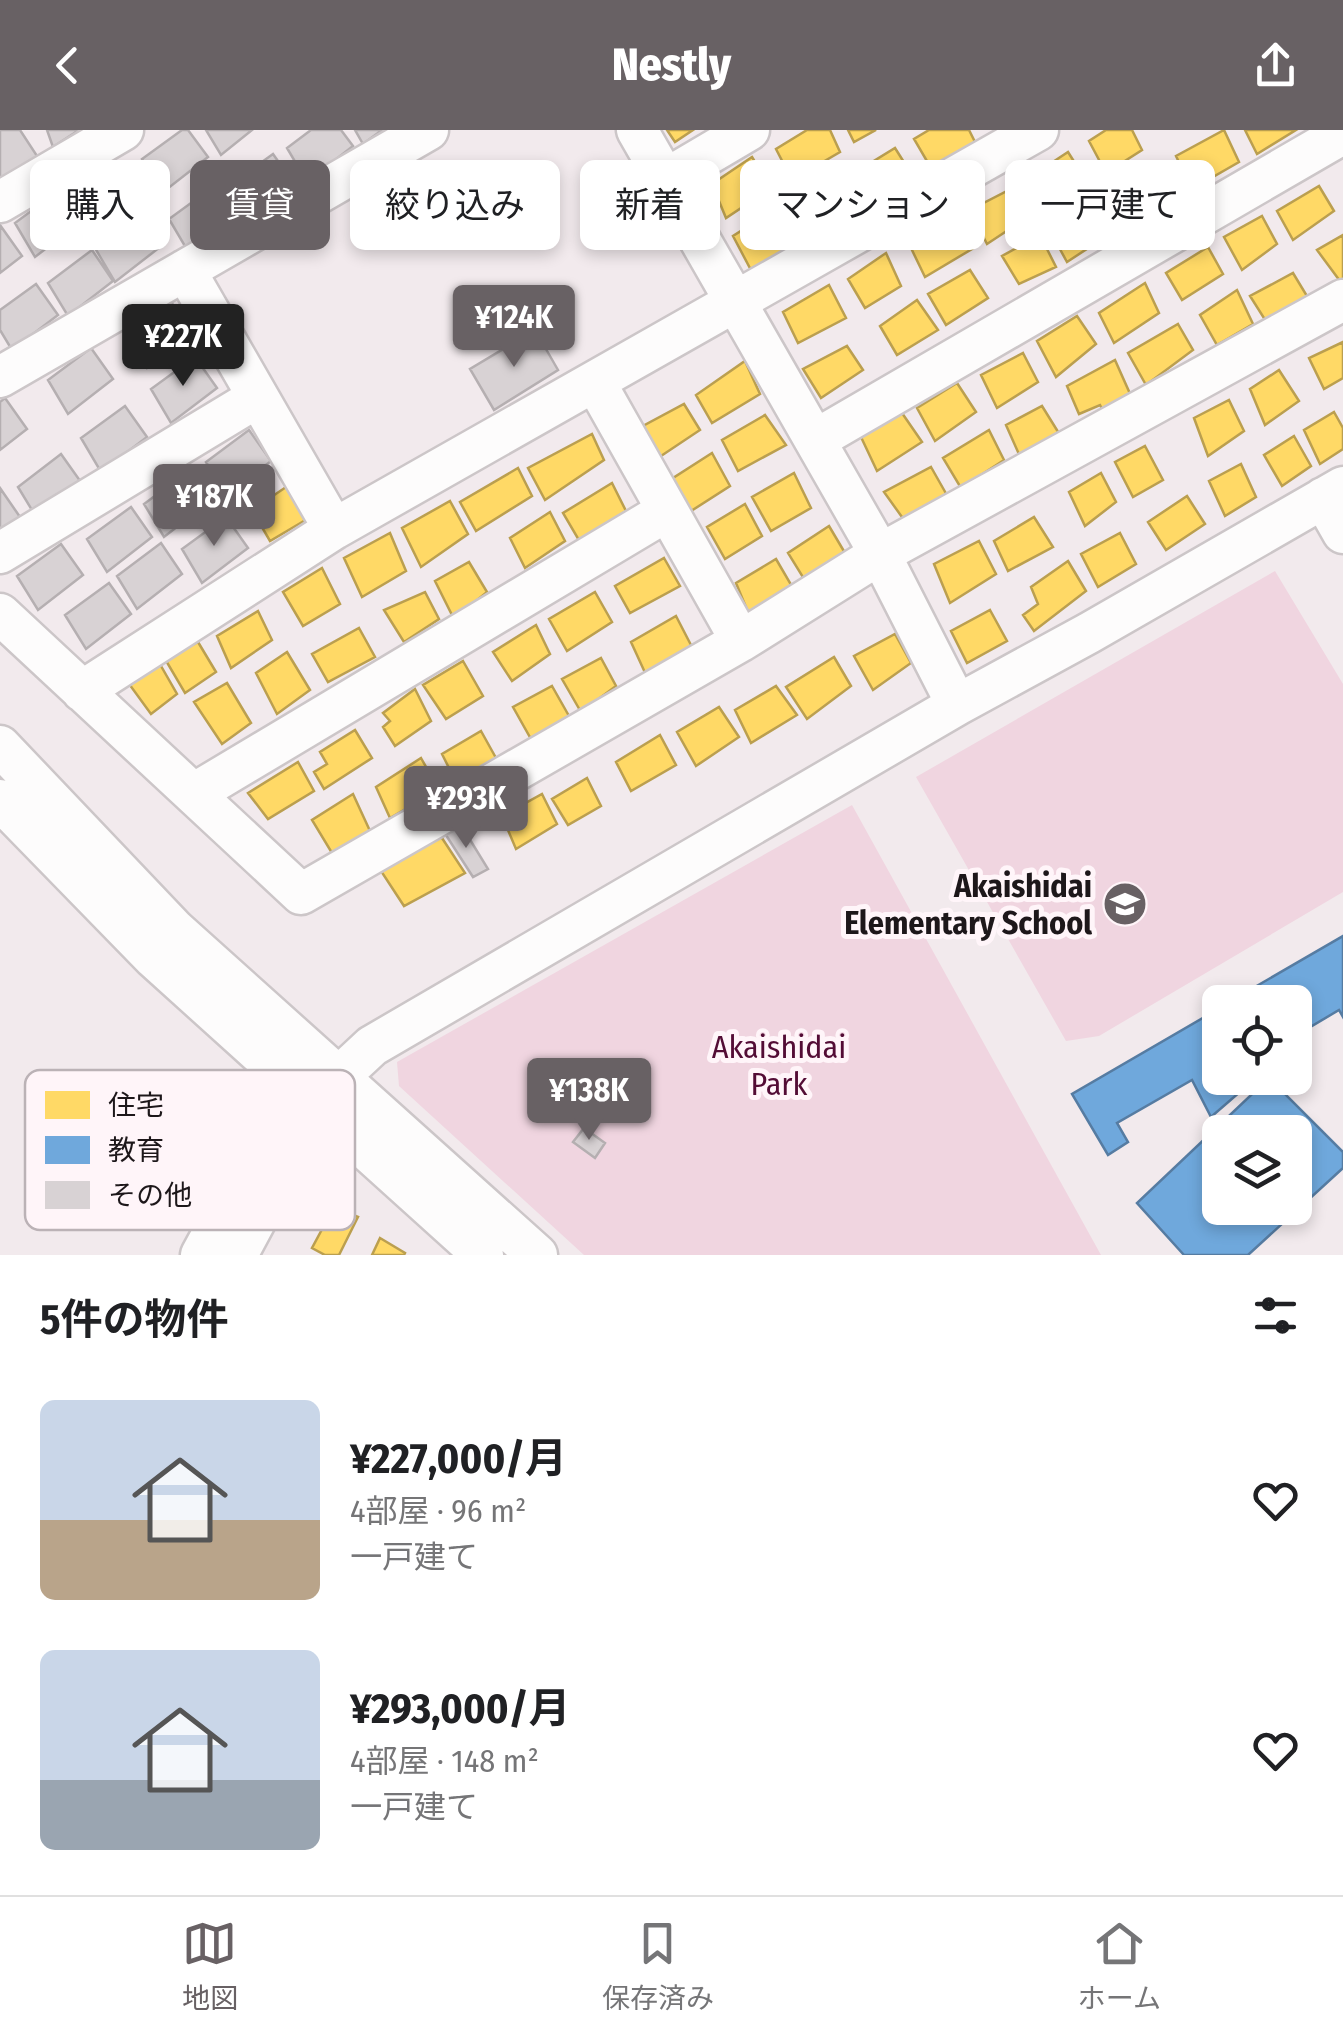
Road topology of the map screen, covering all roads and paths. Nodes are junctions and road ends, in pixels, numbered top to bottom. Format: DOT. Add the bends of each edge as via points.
graph roads {
  1 [pos="124,130"];
  2 [pos="428,130"];
  3 [pos="638,130"];
  4 [pos="750,130"];
  5 [pos="1038,130"];
  6 [pos="1334,143"];
  7 [pos="655,160"];
  8 [pos="699,160"];
  9 [pos="0,202"];
  10 [pos="706,250"];
  11 [pos="184,270"];
  12 [pos="1343,300"];
  13 [pos="736,302"];
  14 [pos="0,377"];
  15 [pos="594,382"];
  16 [pos="258,397"];
  17 [pos="815,440"];
  18 [pos="1333,492"];
  19 [pos="667,511"];
  20 [pos="334,530"];
  21 [pos="1343,533"];
  22 [pos="0,553"];
  23 [pos="880,554"];
  24 [pos="0,614"];
  25 [pos="740,641"];
  26 [pos="82,691"];
  27 [pos="957,705"];
  28 [pos="0,746"];
  29 [pos="194,793"];
  30 [pos="0,800"];
  31 [pos="300,1070"];
  32 [pos="307,1070"];
  33 [pos="346,1070"];
  34 [pos="355,1112"];
  35 [pos="355,1121"];
  36 [pos="215,1230"];
  37 [pos="250,1230"];
  38 [pos="201,1255"];
  39 [pos="237,1255"];
  40 [pos="483,1255"];
  41 [pos="537,1255"];
  1 -- 9 [label="street"];
  2 -- 11 [label="street"];
  3 -- 7 [label="street"];
  4 -- 8 [label="street"];
  5 -- 13 [label="street"];
  6 -- 17 [label="street"];
  10 -- 13 [label="street"];
  11 -- 14 [label="street"];
  11 -- 16 [label="street"];
  12 -- 23 [label="street"];
  13 -- 15 [label="street"];
  13 -- 17 [label="street"];
  15 -- 19 [label="street"];
  15 -- 20 [label="street"];
  16 -- 20 [label="street"];
  16 -- 22 [label="street"];
  17 -- 23 [label="street"];
  18 -- 21 [label="street"];
  18 -- 27 [label="street"];
  19 -- 25 [label="street"];
  19 -- 29 [label="street"];
  20 -- 26 [label="street"];
  23 -- 25 [label="street"];
  23 -- 27 [label="street"];
  24 -- 26 [label="street"];
  25 -- 29 [label="street" via="300,894"];
  26 -- 29 [label="street"];
  27 -- 33 [label="street" via="372,1046"];
  28 -- 32 [label="street"];
  30 -- 31 [label="street" via="154,958"];
  34 -- 41 [label="street"];
  35 -- 40 [label="street"];
  36 -- 38 [label="street"];
  37 -- 39 [label="street"];
}
